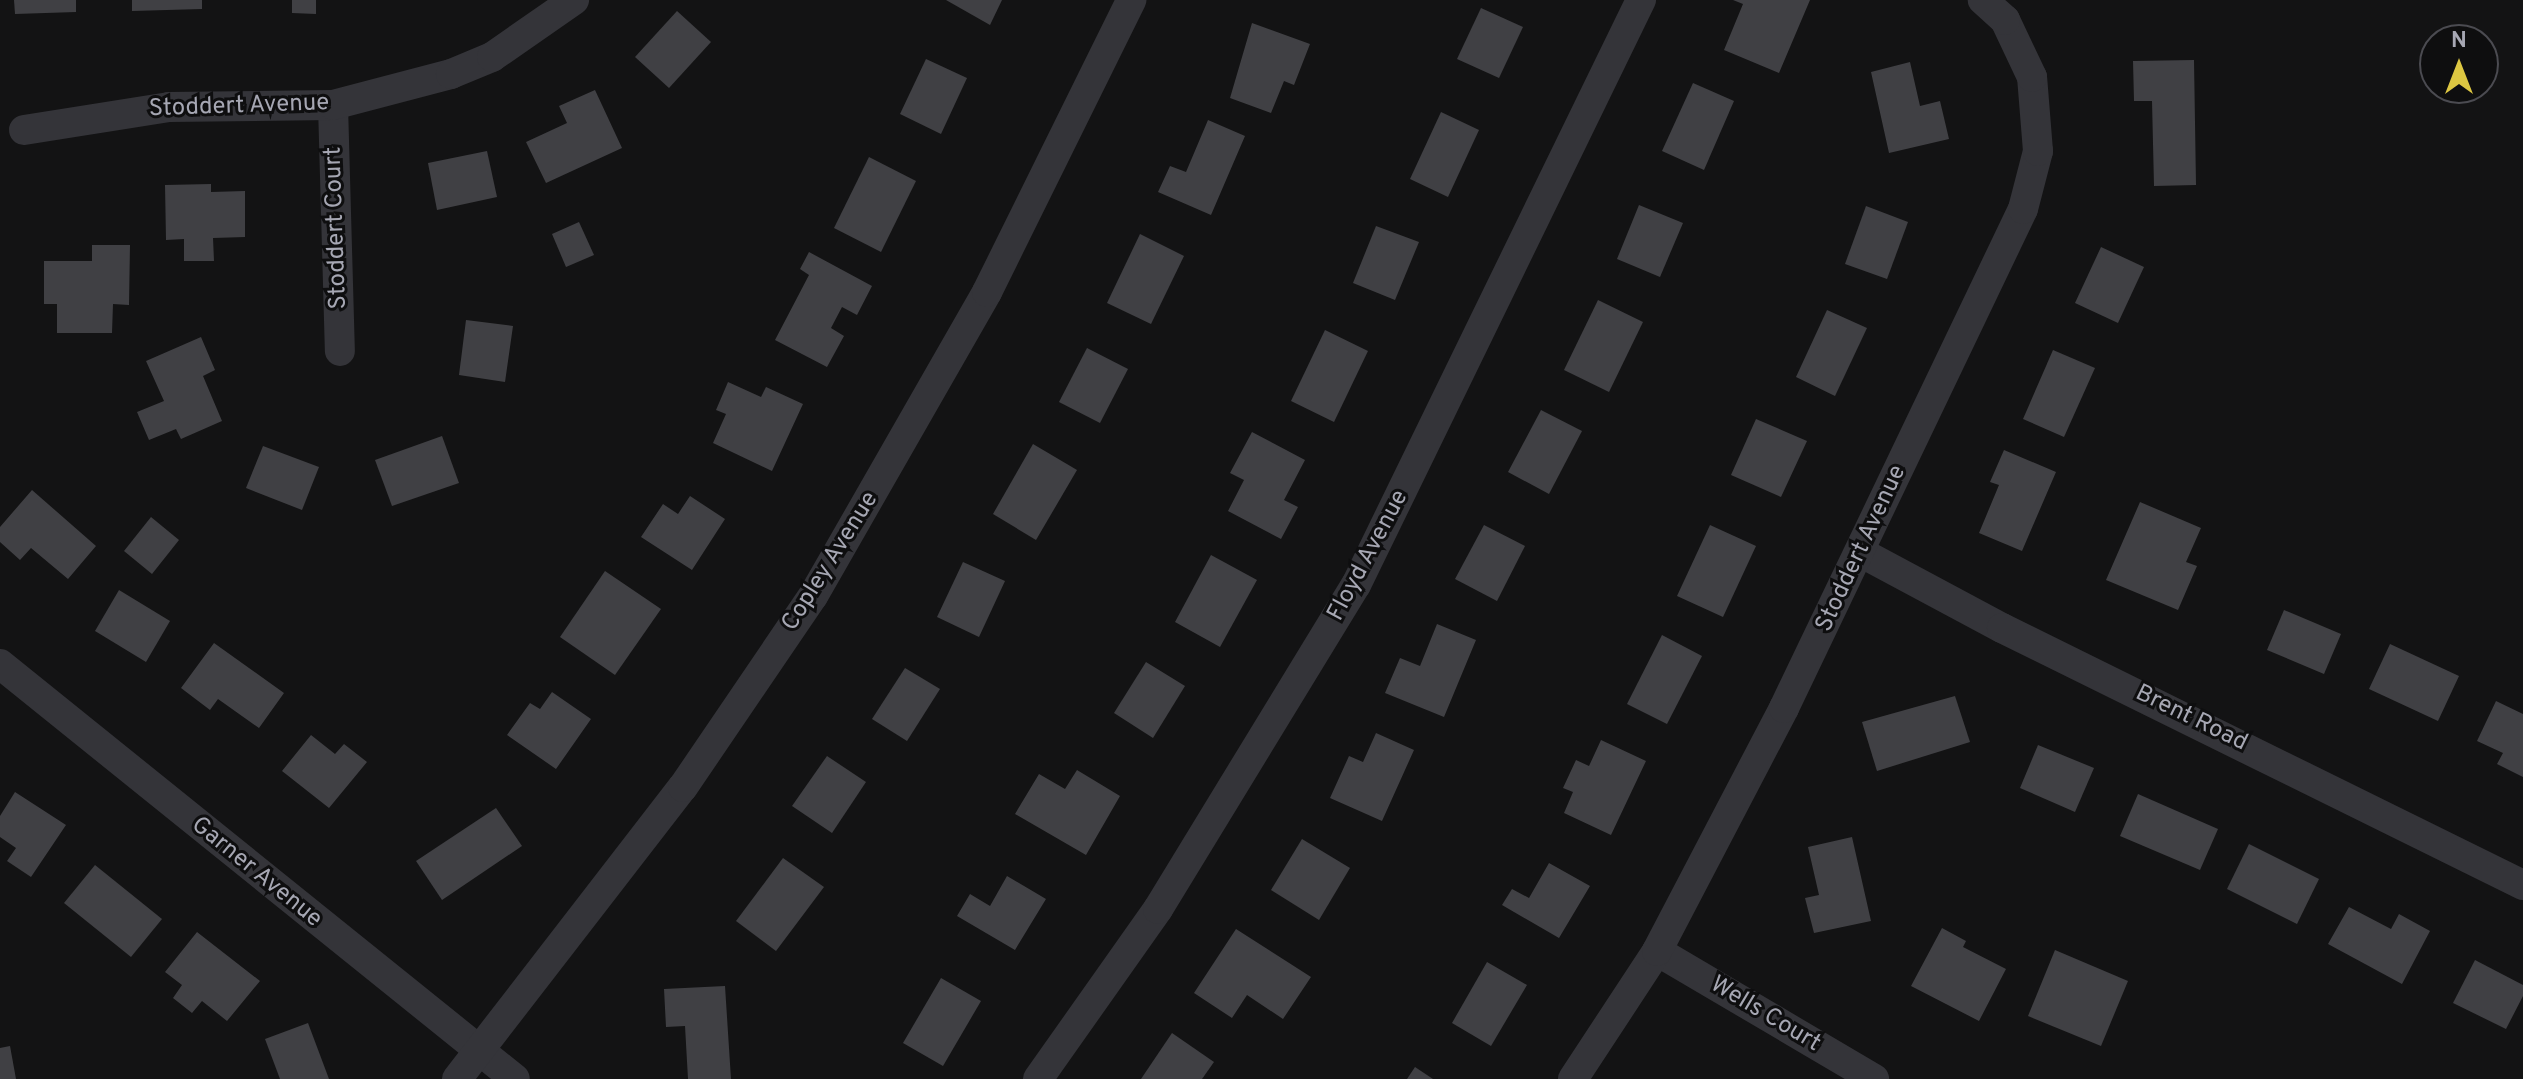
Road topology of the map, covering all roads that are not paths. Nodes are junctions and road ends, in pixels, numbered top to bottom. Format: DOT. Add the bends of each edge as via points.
graph roads {
  1 [pos="574,0"];
  2 [pos="1131,0"];
  3 [pos="1641,0"];
  4 [pos="1983,0"];
  5 [pos="333,105"];
  6 [pos="24,130"];
  7 [pos="340,351"];
  8 [pos="1860,552"];
  9 [pos="0,664"];
  10 [pos="2523,885"];
  11 [pos="1657,951"];
  12 [pos="479,1051"];
  13 [pos="457,1079"];
  14 [pos="515,1079"];
  15 [pos="1038,1079"];
  16 [pos="1573,1079"];
  17 [pos="1874,1079"];
  1 -- 5 [label="street, Stoddert Avenue" via="492,57 451,74"];
  2 -- 12 [label="street, Copley Avenue" via="987,292 813,596 675,798"];
  3 -- 15 [label="street, Floyd Avenue" via="1356,585 1158,909"];
  4 -- 8 [label="street, Stoddert Avenue" via="2005,20 2022,47 2037,106 2038,151 2023,209"];
  5 -- 6 [label="street, Stoddert Avenue" via="169,107"];
  5 -- 7 [label="street, Stoddert Court"];
  8 -- 10 [label="street, Brent Road" via="2002,628"];
  8 -- 11 [label="street, Stoddert Avenue"];
  9 -- 12 [label="street, Garner Avenue"];
  11 -- 16 [label="street, Stoddert Avenue"];
  11 -- 17 [label="street, Wells Court"];
  12 -- 13 [label="street, Copley Avenue"];
  12 -- 14 [label="street, Garner Avenue"];
}
